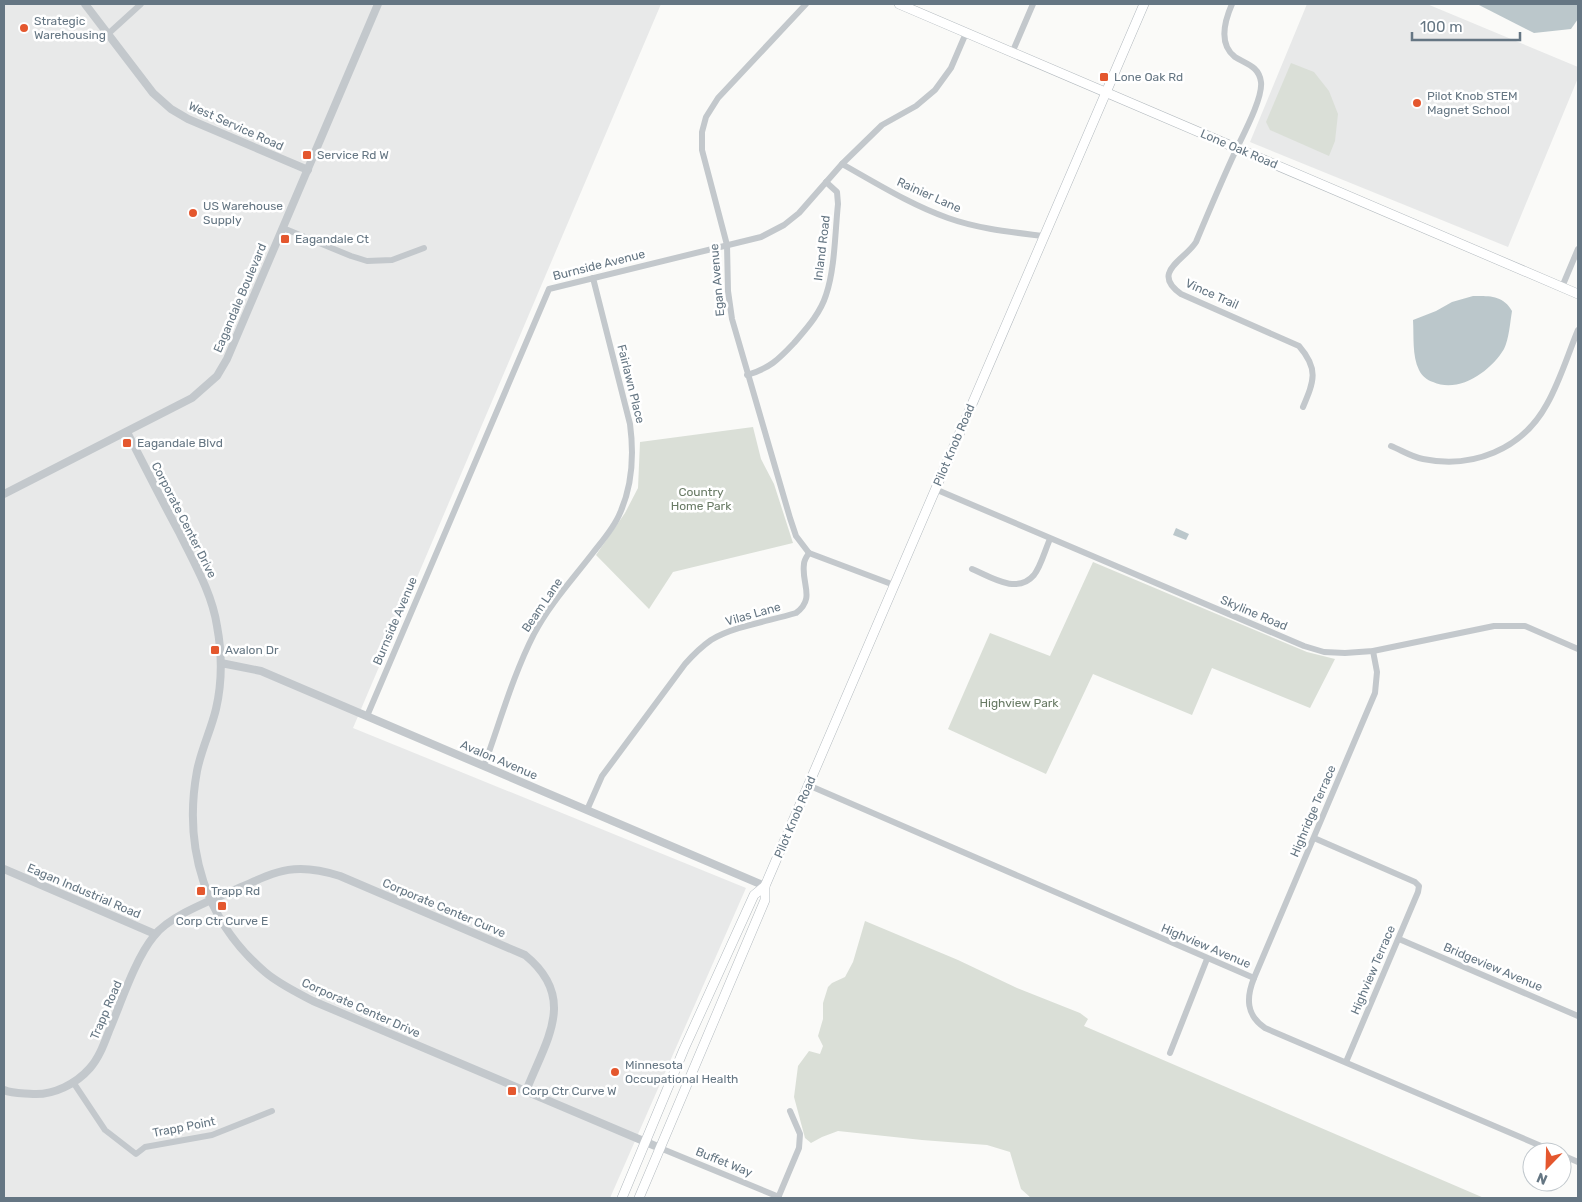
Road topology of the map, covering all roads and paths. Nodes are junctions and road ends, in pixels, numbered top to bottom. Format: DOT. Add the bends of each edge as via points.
graph roads {
  1 [pos="85,4"];
  2 [pos="141,4"];
  3 [pos="378,4"];
  4 [pos="806,4"];
  5 [pos="899,4"];
  6 [pos="1033,4"];
  7 [pos="1144,4"];
  8 [pos="1232,4"];
  9 [pos="966,33"];
  10 [pos="108,34"];
  11 [pos="1012,53"];
  12 [pos="1105,92"];
  13 [pos="1237,148"];
  14 [pos="842,164"];
  15 [pos="308,170"];
  16 [pos="826,182"];
  17 [pos="283,228"];
  18 [pos="1043,236"];
  19 [pos="727,245"];
  20 [pos="424,248"];
  21 [pos="1578,249"];
  22 [pos="592,278"];
  23 [pos="1562,287"];
  24 [pos="1578,294"];
  25 [pos="1578,330"];
  26 [pos="747,375"];
  27 [pos="1303,407"];
  28 [pos="127,432"];
  29 [pos="1391,446"];
  30 [pos="935,489"];
  31 [pos="4,494"];
  32 [pos="627,496"];
  33 [pos="1050,539"];
  34 [pos="809,553"];
  35 [pos="972,569"];
  36 [pos="894,585"];
  37 [pos="1578,649"];
  38 [pos="1373,650"];
  39 [pos="221,663"];
  40 [pos="367,716"];
  41 [pos="484,766"];
  42 [pos="808,785"];
  43 [pos="587,810"];
  44 [pos="1314,838"];
  45 [pos="4,869"];
  46 [pos="765,886"];
  47 [pos="210,901"];
  48 [pos="155,934"];
  49 [pos="1399,939"];
  50 [pos="731,945"];
  51 [pos="744,950"];
  52 [pos="1208,959"];
  53 [pos="1254,978"];
  54 [pos="1578,1016"];
  55 [pos="1170,1052"];
  56 [pos="1346,1062"];
  57 [pos="73,1082"];
  58 [pos="4,1090"];
  59 [pos="526,1091"];
  60 [pos="272,1111"];
  61 [pos="790,1111"];
  62 [pos="646,1142"];
  63 [pos="1532,1142"];
  64 [pos="660,1148"];
  65 [pos="622,1198"];
  66 [pos="639,1198"];
  67 [pos="778,1198"];
  1 -- 10 [label="street, West Service Road"];
  2 -- 10 [label="street"];
  3 -- 15 [label="street, Eagandale Boulevard"];
  4 -- 19 [label="street, Egan Avenue" via="718,98 706,116 702,150"];
  5 -- 9 [label="main road, Lone Oak Road"];
  6 -- 11 [label="street"];
  7 -- 12 [label="main road, Pilot Knob Road"];
  8 -- 13 [label="street" via="1225,26 1226,44 1236,58 1255,68 1262,85"];
  9 -- 11 [label="main road, Lone Oak Road"];
  9 -- 14 [label="street, Burnside Avenue" via="951,68 935,90 916,106 882,125"];
  10 -- 15 [label="street, West Service Road" via="153,93 171,109"];
  11 -- 12 [label="main road, Lone Oak Road"];
  12 -- 13 [label="main road, Lone Oak Road"];
  12 -- 18 [label="main road, Pilot Knob Road"];
  13 -- 23 [label="main road, Lone Oak Road"];
  13 -- 27 [label="street, Vince Trail" via="1196,242 1174,264 1169,280 1172,288 1181,294 1299,346 1312,364 1314,375"];
  14 -- 16 [label="street, Burnside Avenue"];
  14 -- 18 [label="street, Rainier Lane" via="918,206 949,218 980,227"];
  15 -- 17 [label="street, Eagandale Boulevard"];
  16 -- 19 [label="street, Burnside Avenue" via="784,225 761,237"];
  16 -- 26 [label="street, Inland Road" via="837,192 838,204 826,296 811,324 776,362"];
  17 -- 20 [label="street" via="367,261 392,260"];
  17 -- 28 [label="street, Eagandale Boulevard" via="217,376 192,398"];
  18 -- 30 [label="main road, Pilot Knob Road"];
  19 -- 22 [label="street, Burnside Avenue"];
  19 -- 26 [label="street, Egan Avenue" via="732,319"];
  21 -- 23 [label="street"];
  22 -- 32 [label="street, Fairlawn Place" via="630,424 633,446"];
  22 -- 40 [label="street, Burnside Avenue" via="549,289"];
  23 -- 24 [label="main road, Lone Oak Road"];
  25 -- 29 [label="street" via="1547,404 1533,425 1514,442 1485,457 1453,463 1421,459"];
  26 -- 34 [label="street, Egan Avenue" via="796,536"];
  28 -- 31 [label="street, Eagandale Boulevard"];
  28 -- 39 [label="street, Corporate Center Drive" via="205,584 217,625"];
  30 -- 33 [label="street, Skyline Road"];
  30 -- 36 [label="main road, Pilot Knob Road"];
  32 -- 41 [label="street, Beam Lane" via="620,515 534,633"];
  33 -- 35 [label="street" via="1034,574 1023,584 1008,584"];
  33 -- 38 [label="street, Skyline Road" via="1304,646 1345,653"];
  34 -- 36 [label="street"];
  34 -- 43 [label="street, Vilas Lane" via="804,563 807,595 804,607 796,614 728,632 697,651 602,776"];
  36 -- 42 [label="main road, Pilot Knob Road"];
  37 -- 38 [label="street, Skyline Road" via="1525,626 1494,626"];
  38 -- 44 [label="street, Highridge Terrace" via="1378,672 1375,693"];
  39 -- 40 [label="street, Avalon Avenue" via="261,671"];
  39 -- 47 [label="street, Corporate Center Drive" via="216,708 198,769 192,806 195,855"];
  40 -- 41 [label="street, Avalon Avenue"];
  41 -- 43 [label="street, Avalon Avenue"];
  42 -- 46 [label="main road, Pilot Knob Road"];
  42 -- 52 [label="street, Highview Avenue"];
  43 -- 46 [label="street, Avalon Avenue"];
  44 -- 49 [label="street, Highview Terrace" via="1419,886"];
  44 -- 53 [label="street, Highridge Terrace"];
  45 -- 48 [label="street, Eagan Industrial Road"];
  46 -- 50 [label="main road, Pilot Knob Road" via="754,895"];
  46 -- 51 [label="main road, Pilot Knob Road" via="765,900"];
  47 -- 48 [label="street, Trapp Road" via="174,919"];
  47 -- 59 [label="street, Corporate Center Drive" via="243,951 289,988"];
  47 -- 59 [label="street, Corporate Center Curve" via="276,872 320,869 525,955 547,977 555,1008 552,1029"];
  48 -- 57 [label="street, Trapp Road" via="144,950 100,1052 90,1068"];
  49 -- 54 [label="street, Bridgeview Avenue"];
  49 -- 56 [label="street, Highview Terrace"];
  50 -- 51 [label="street"];
  50 -- 62 [label="main road, Pilot Knob Road"];
  51 -- 64 [label="main road, Pilot Knob Road"];
  52 -- 53 [label="street, Highview Avenue"];
  52 -- 55 [label="street"];
  53 -- 56 [label="street, Highview Avenue" via="1248,991 1248,1002 1257,1022"];
  56 -- 63 [label="street, Highview Avenue"];
  57 -- 58 [label="street, Trapp Road" via="59,1090 41,1094"];
  57 -- 60 [label="street, Trapp Point" via="105,1130 136,1154 145,1146 212,1135"];
  59 -- 62 [label="street, Corporate Center Drive"];
  61 -- 67 [label="street" via="800,1134 799,1148"];
  62 -- 64 [label="street, Corporate Center Drive"];
  62 -- 65 [label="main road, Pilot Knob Road"];
  64 -- 66 [label="main road, Pilot Knob Road"];
  64 -- 67 [label="street, Buffet Way"];
}
